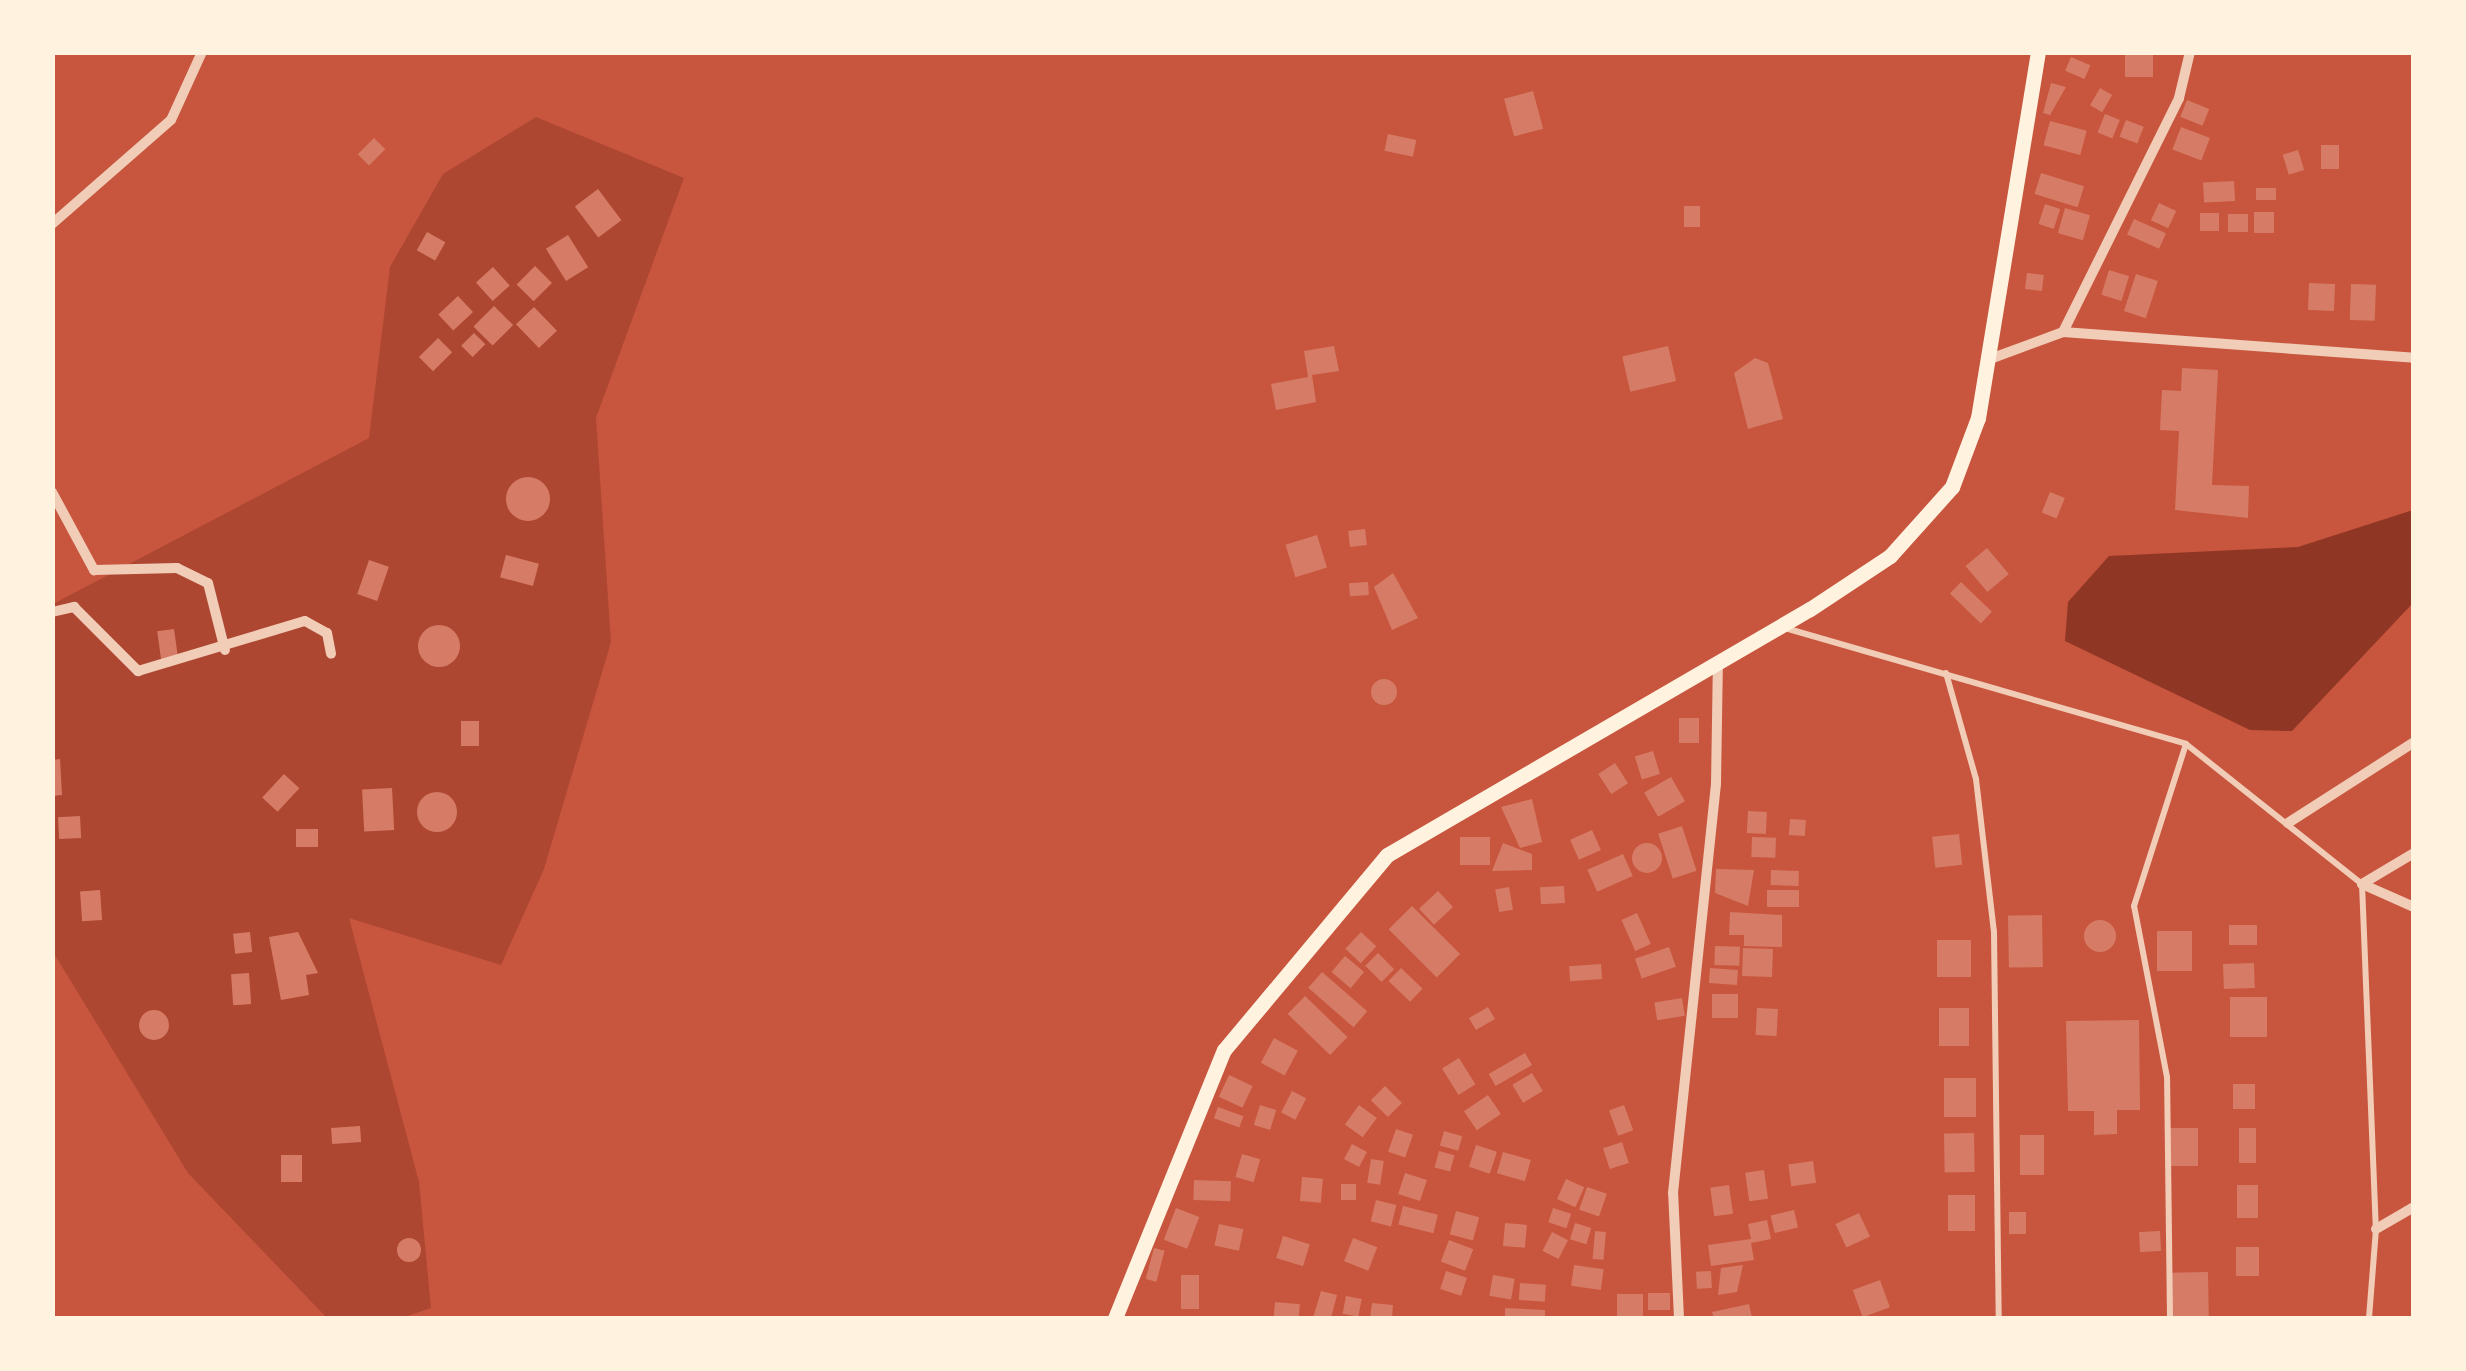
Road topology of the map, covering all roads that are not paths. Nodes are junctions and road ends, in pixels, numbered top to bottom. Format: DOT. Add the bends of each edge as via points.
graph roads {
  1 [pos="202,52"];
  2 [pos="2038,52"];
  3 [pos="2190,52"];
  4 [pos="52,224"];
  5 [pos="2063,332"];
  6 [pos="2414,358"];
  7 [pos="1990,359"];
  8 [pos="52,492"];
  9 [pos="52,612"];
  10 [pos="1779,627"];
  11 [pos="225,650"];
  12 [pos="331,654"];
  13 [pos="1718,663"];
  14 [pos="1946,672"];
  15 [pos="2414,742"];
  16 [pos="2186,744"];
  17 [pos="2288,823"];
  18 [pos="2414,853"];
  19 [pos="2362,884"];
  20 [pos="2414,907"];
  21 [pos="2414,1207"];
  22 [pos="2376,1228"];
  23 [pos="1115,1318"];
  24 [pos="1679,1318"];
  25 [pos="1999,1318"];
  26 [pos="2170,1318"];
  27 [pos="2369,1318"];
  1 -- 4 [label="street" via="170,120"];
  2 -- 7 [label="main road"];
  3 -- 5 [label="street" via="2180,98"];
  5 -- 6 [label="street"];
  5 -- 7 [label="street"];
  7 -- 10 [label="main road" via="1952,487 1890,556"];
  8 -- 11 [label="street" via="94,570 177,568 208,583"];
  9 -- 11 [label="street" via="74,607 138,671"];
  10 -- 13 [label="main road"];
  10 -- 14 [label="lane"];
  11 -- 12 [label="street" via="306,620 327,632"];
  13 -- 23 [label="main road" via="1387,855 1224,1050"];
  13 -- 24 [label="street" via="1716,784 1674,1193"];
  14 -- 16 [label="lane"];
  14 -- 25 [label="lane" via="1976,779 1994,932"];
  15 -- 17 [label="street"];
  16 -- 17 [label="lane"];
  16 -- 26 [label="lane" via="2134,906 2167,1077"];
  17 -- 19 [label="lane"];
  18 -- 19 [label="street"];
  19 -- 20 [label="street"];
  19 -- 22 [label="lane"];
  21 -- 22 [label="street"];
  22 -- 27 [label="lane"];
}
